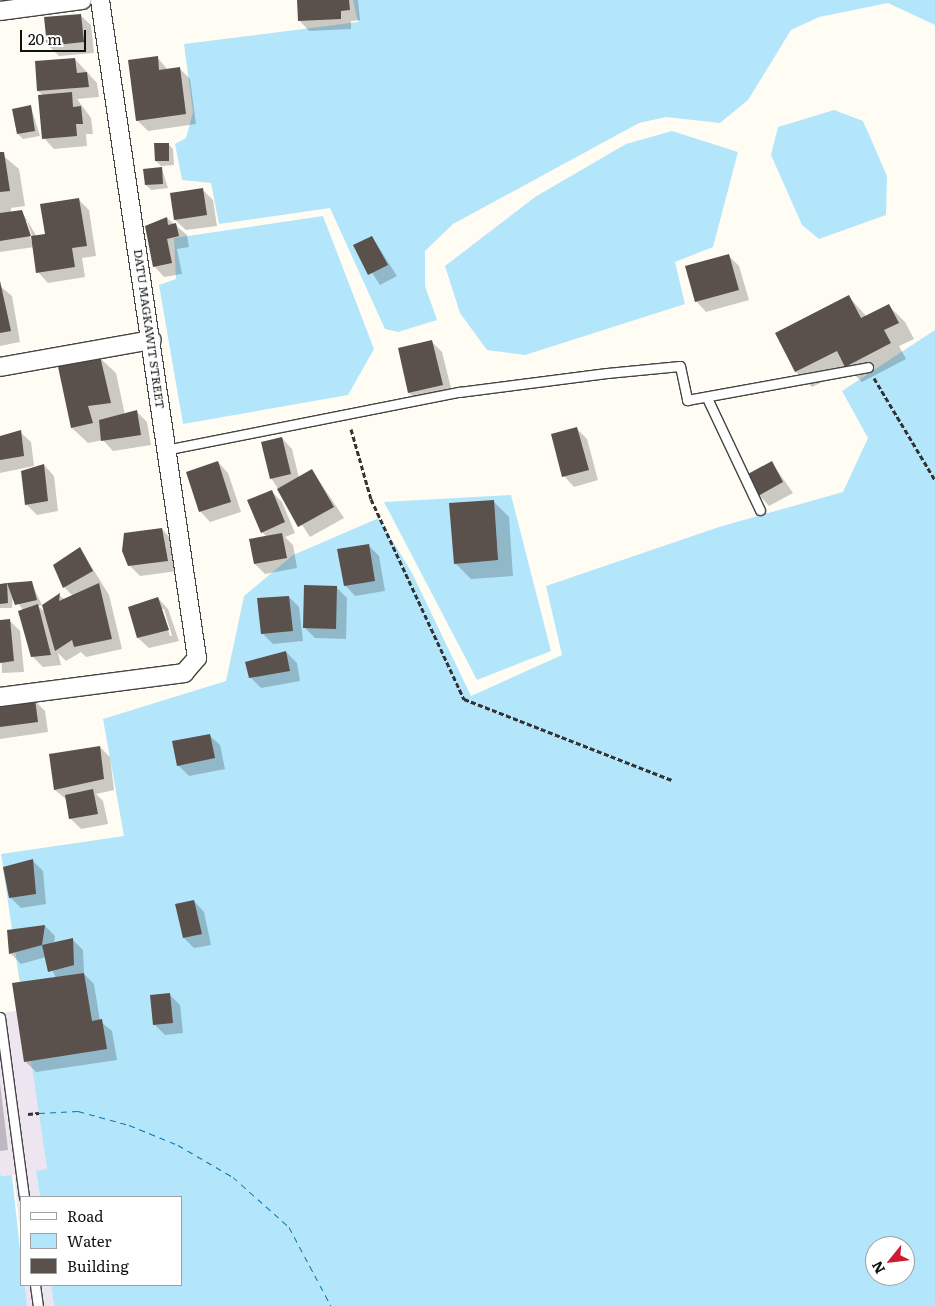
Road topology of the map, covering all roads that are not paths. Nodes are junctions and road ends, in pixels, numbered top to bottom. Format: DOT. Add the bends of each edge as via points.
graph roads {
  1 [pos="82,0"];
  2 [pos="100,0"];
  3 [pos="0,11"];
  4 [pos="152,340"];
  5 [pos="0,367"];
  6 [pos="868,367"];
  7 [pos="707,398"];
  8 [pos="164,450"];
  9 [pos="760,510"];
  10 [pos="0,697"];
  11 [pos="0,1017"];
  12 [pos="0,1021"];
  13 [pos="24,1196"];
  14 [pos="35,1286"];
  15 [pos="38,1306"];
  1 -- 3 [label="street"];
  2 -- 4 [label="street, DATU MAGKAWIT STREET"];
  4 -- 5 [label="street"];
  4 -- 8 [label="street, DATU MAGKAWIT STREET"];
  6 -- 7 [label="lane"];
  7 -- 8 [label="lane" via="687,400 680,366 459,392"];
  7 -- 9 [label="lane"];
  8 -- 10 [label="street, DATU MAGKAWIT STREET" via="197,658 184,673"];
  11 -- 12 [label="lane"];
  12 -- 13 [label="lane"];
  14 -- 15 [label="lane"];
}
